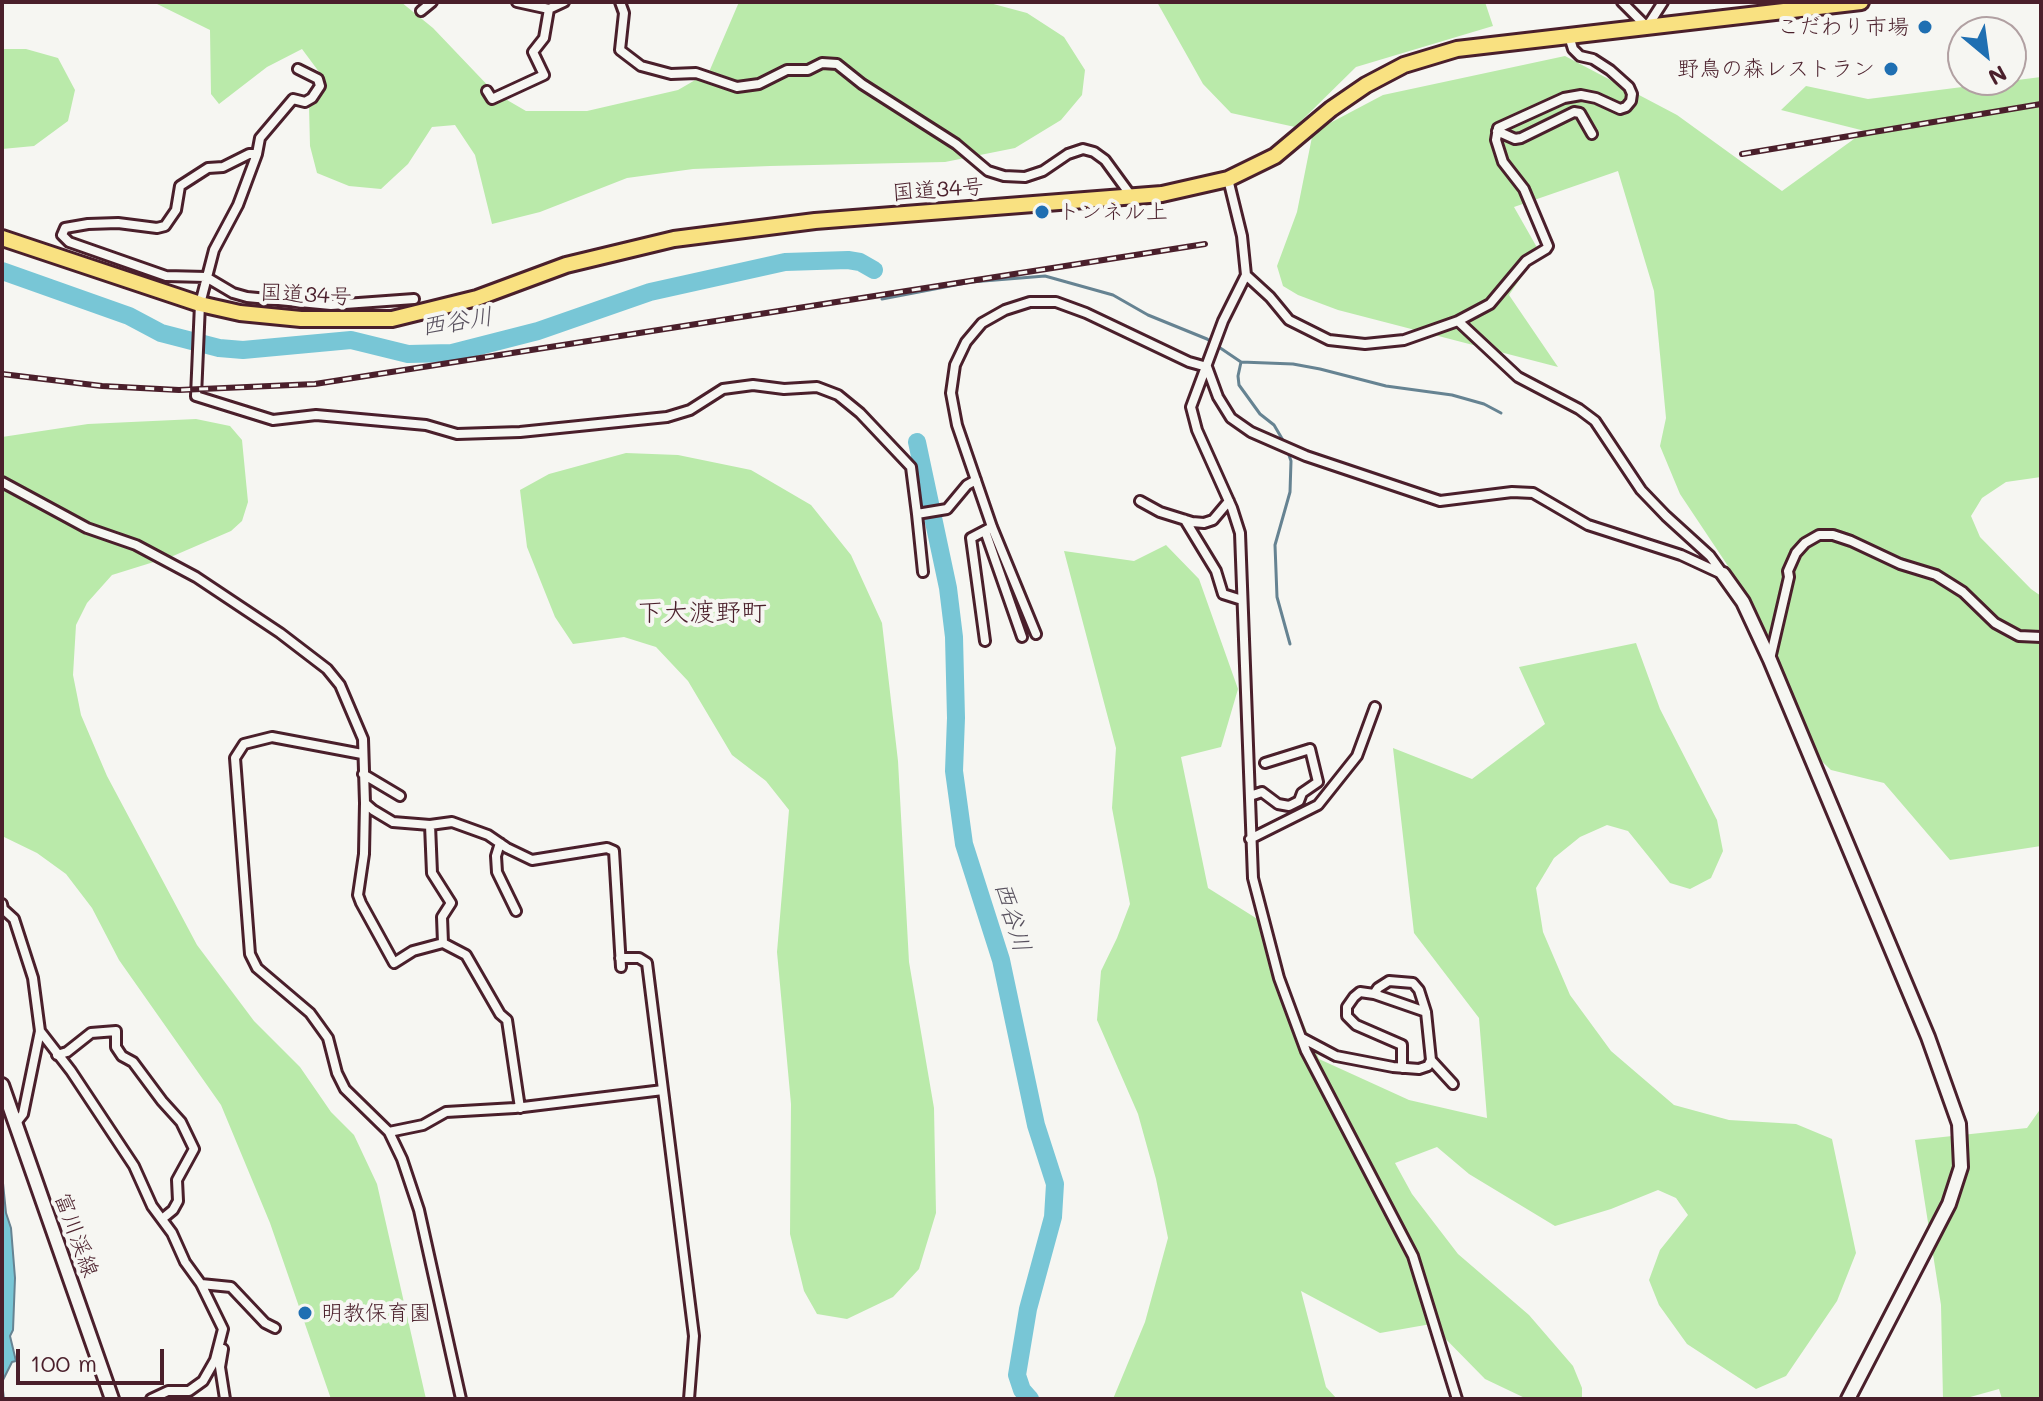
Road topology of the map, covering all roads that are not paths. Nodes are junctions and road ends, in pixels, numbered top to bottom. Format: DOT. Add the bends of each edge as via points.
graph roads {
  1 [pos="432,2"];
  2 [pos="517,2"];
  3 [pos="564,2"];
  4 [pos="620,2"];
  5 [pos="1622,2"];
  6 [pos="1663,2"];
  7 [pos="1861,2"];
  8 [pos="531,4"];
  9 [pos="549,9"];
  10 [pos="421,11"];
  11 [pos="1647,27"];
  12 [pos="1569,36"];
  13 [pos="298,69"];
  14 [pos="496,109"];
  15 [pos="1497,131"];
  16 [pos="1592,134"];
  17 [pos="257,154"];
  18 [pos="1228,179"];
  19 [pos="1132,197"];
  20 [pos="2,238"];
  21 [pos="1246,275"];
  22 [pos="206,277"];
  23 [pos="414,299"];
  24 [pos="200,304"];
  25 [pos="1458,321"];
  26 [pos="1207,367"];
  27 [pos="976,480"];
  28 [pos="2,482"];
  29 [pos="1140,501"];
  30 [pos="1229,501"];
  31 [pos="919,514"];
  32 [pos="1185,520"];
  33 [pos="988,529"];
  34 [pos="923,572"];
  35 [pos="1723,574"];
  36 [pos="1242,600"];
  37 [pos="1036,634"];
  38 [pos="1022,637"];
  39 [pos="2041,637"];
  40 [pos="985,641"];
  41 [pos="1770,660"];
  42 [pos="1375,707"];
  43 [pos="362,754"];
  44 [pos="1265,763"];
  45 [pos="363,774"];
  46 [pos="400,796"];
  47 [pos="1250,796"];
  48 [pos="365,803"];
  49 [pos="430,825"];
  50 [pos="1250,839"];
  51 [pos="500,843"];
  52 [pos="2,904"];
  53 [pos="516,911"];
  54 [pos="443,943"];
  55 [pos="1374,994"];
  56 [pos="1426,1004"];
  57 [pos="40,1031"];
  58 [pos="1302,1038"];
  59 [pos="57,1055"];
  60 [pos="1431,1060"];
  61 [pos="1402,1068"];
  62 [pos="1453,1084"];
  63 [pos="2,1085"];
  64 [pos="663,1090"];
  65 [pos="520,1108"];
  66 [pos="15,1124"];
  67 [pos="389,1132"];
  68 [pos="162,1219"];
  69 [pos="201,1284"];
  70 [pos="275,1328"];
  71 [pos="223,1329"];
  72 [pos="170,1395"];
  73 [pos="112,1399"];
  74 [pos="151,1399"];
  75 [pos="225,1399"];
  76 [pos="461,1399"];
  77 [pos="689,1399"];
  78 [pos="1457,1399"];
  79 [pos="1848,1399"];
  1 -- 10 [label="street"];
  2 -- 8 [label="street"];
  3 -- 9 [label="street"];
  4 -- 19 [label="street" via="620,50 641,66 671,74 696,73 737,87 759,84 787,70 837,64 988,171 1025,177 1083,149 1105,160"];
  5 -- 11 [label="street"];
  6 -- 11 [label="street"];
  7 -- 11 [label="highway, 国道34号"];
  8 -- 9 [label="street"];
  9 -- 14 [label="street" via="544,38 533,52 544,75 490,95"];
  11 -- 12 [label="highway, 国道34号"];
  12 -- 15 [label="street" via="1580,56 1593,59 1629,87 1632,94 1626,107 1613,108 1581,95 1564,98"];
  12 -- 18 [label="highway, 国道34号" via="1457,49 1404,65 1354,93 1275,156"];
  13 -- 17 [label="street" via="318,79 320,86 305,102 293,99 260,138"];
  15 -- 16 [label="street" via="1521,138 1574,112 1580,113"];
  15 -- 25 [label="street" via="1503,162 1524,189 1548,246 1526,261 1490,304"];
  17 -- 22 [label="street"];
  17 -- 22 [label="street" via="208,168 180,186 176,210 165,226 88,224 65,228 62,235 166,276"];
  18 -- 19 [label="highway, 国道34号"];
  18 -- 21 [label="street"];
  19 -- 24 [label="highway, 国道34号" via="815,221 674,239 566,265 477,298 392,319 301,319"];
  20 -- 24 [label="highway, 国道34号"];
  21 -- 25 [label="street" via="1289,320 1329,340 1404,340"];
  21 -- 26 [label="street"];
  22 -- 23 [label="street" via="233,293 287,301 331,305"];
  22 -- 24 [label="street"];
  24 -- 31 [label="street" via="196,396 273,420 316,415 426,425 457,434 520,432 667,417 690,410 723,389 817,387 838,395 860,413 911,467"];
  25 -- 35 [label="street" via="1518,377 1595,421 1641,490"];
  26 -- 27 [label="street" via="1056,302 1030,302 1005,310 982,323 955,365 951,393"];
  26 -- 30 [label="street" via="1191,407"];
  26 -- 35 [label="street" via="1231,418 1306,456 1440,501 1533,493 1588,525"];
  27 -- 31 [label="street" via="947,509"];
  27 -- 33 [label="street"];
  28 -- 43 [label="street" via="196,577 280,633 340,685 363,739"];
  29 -- 32 [label="street"];
  30 -- 32 [label="street" via="1213,520"];
  30 -- 36 [label="street" via="1240,533"];
  31 -- 34 [label="street"];
  32 -- 36 [label="street" via="1216,571 1223,594"];
  33 -- 37 [label="street"];
  33 -- 38 [label="street"];
  33 -- 40 [label="street" via="971,538"];
  35 -- 41 [label="street" via="1743,602"];
  36 -- 47 [label="street"];
  39 -- 41 [label="street" via="2019,636 1995,623 1936,575 1833,535 1819,535 1796,553 1788,571"];
  41 -- 79 [label="street" via="1928,1037 1959,1124 1961,1167 1949,1204"];
  42 -- 50 [label="street" via="1357,756 1318,805"];
  43 -- 45 [label="street"];
  43 -- 67 [label="street" via="272,737 244,744 235,758 250,954 257,968 310,1013 328,1038 345,1089"];
  44 -- 47 [label="street" via="1310,749 1318,782 1289,806 1262,792"];
  45 -- 46 [label="street"];
  45 -- 48 [label="street"];
  47 -- 50 [label="street"];
  48 -- 49 [label="street" via="393,822"];
  48 -- 54 [label="street" via="358,895 394,963"];
  49 -- 51 [label="street" via="452,822"];
  49 -- 54 [label="street" via="432,873 451,903 442,917"];
  50 -- 58 [label="street" via="1253,878 1279,978"];
  51 -- 53 [label="street" via="497,872"];
  51 -- 64 [label="street" via="532,860 614,851 620,963 639,958 647,963"];
  52 -- 57 [label="street" via="14,919 33,978"];
  54 -- 65 [label="street" via="466,955 507,1020"];
  55 -- 56 [label="street"];
  55 -- 56 [label="street" via="1389,981 1413,983"];
  55 -- 61 [label="street" via="1360,992 1347,1007 1347,1016 1402,1045"];
  56 -- 60 [label="street"];
  57 -- 59 [label="street"];
  57 -- 66 [label="street" via="23,1114"];
  58 -- 61 [label="street" via="1336,1056"];
  58 -- 78 [label="street" via="1413,1256"];
  59 -- 68 [label="street" via="134,1166"];
  59 -- 68 [label="street" via="91,1033 116,1031 122,1056 133,1062 181,1122 194,1149 177,1180 178,1201"];
  60 -- 61 [label="street" via="1419,1069"];
  60 -- 62 [label="street"];
  63 -- 66 [label="street, 富川渓線"];
  64 -- 65 [label="street"];
  64 -- 77 [label="street" via="694,1336"];
  65 -- 67 [label="street" via="446,1112 423,1125"];
  66 -- 73 [label="street, 富川渓線"];
  67 -- 76 [label="street" via="419,1210"];
  68 -- 69 [label="street"];
  69 -- 70 [label="street" via="231,1287"];
  69 -- 71 [label="street"];
  71 -- 72 [label="street" via="203,1381"];
  71 -- 75 [label="street" via="220,1367"];
  72 -- 74 [label="street"];
}
